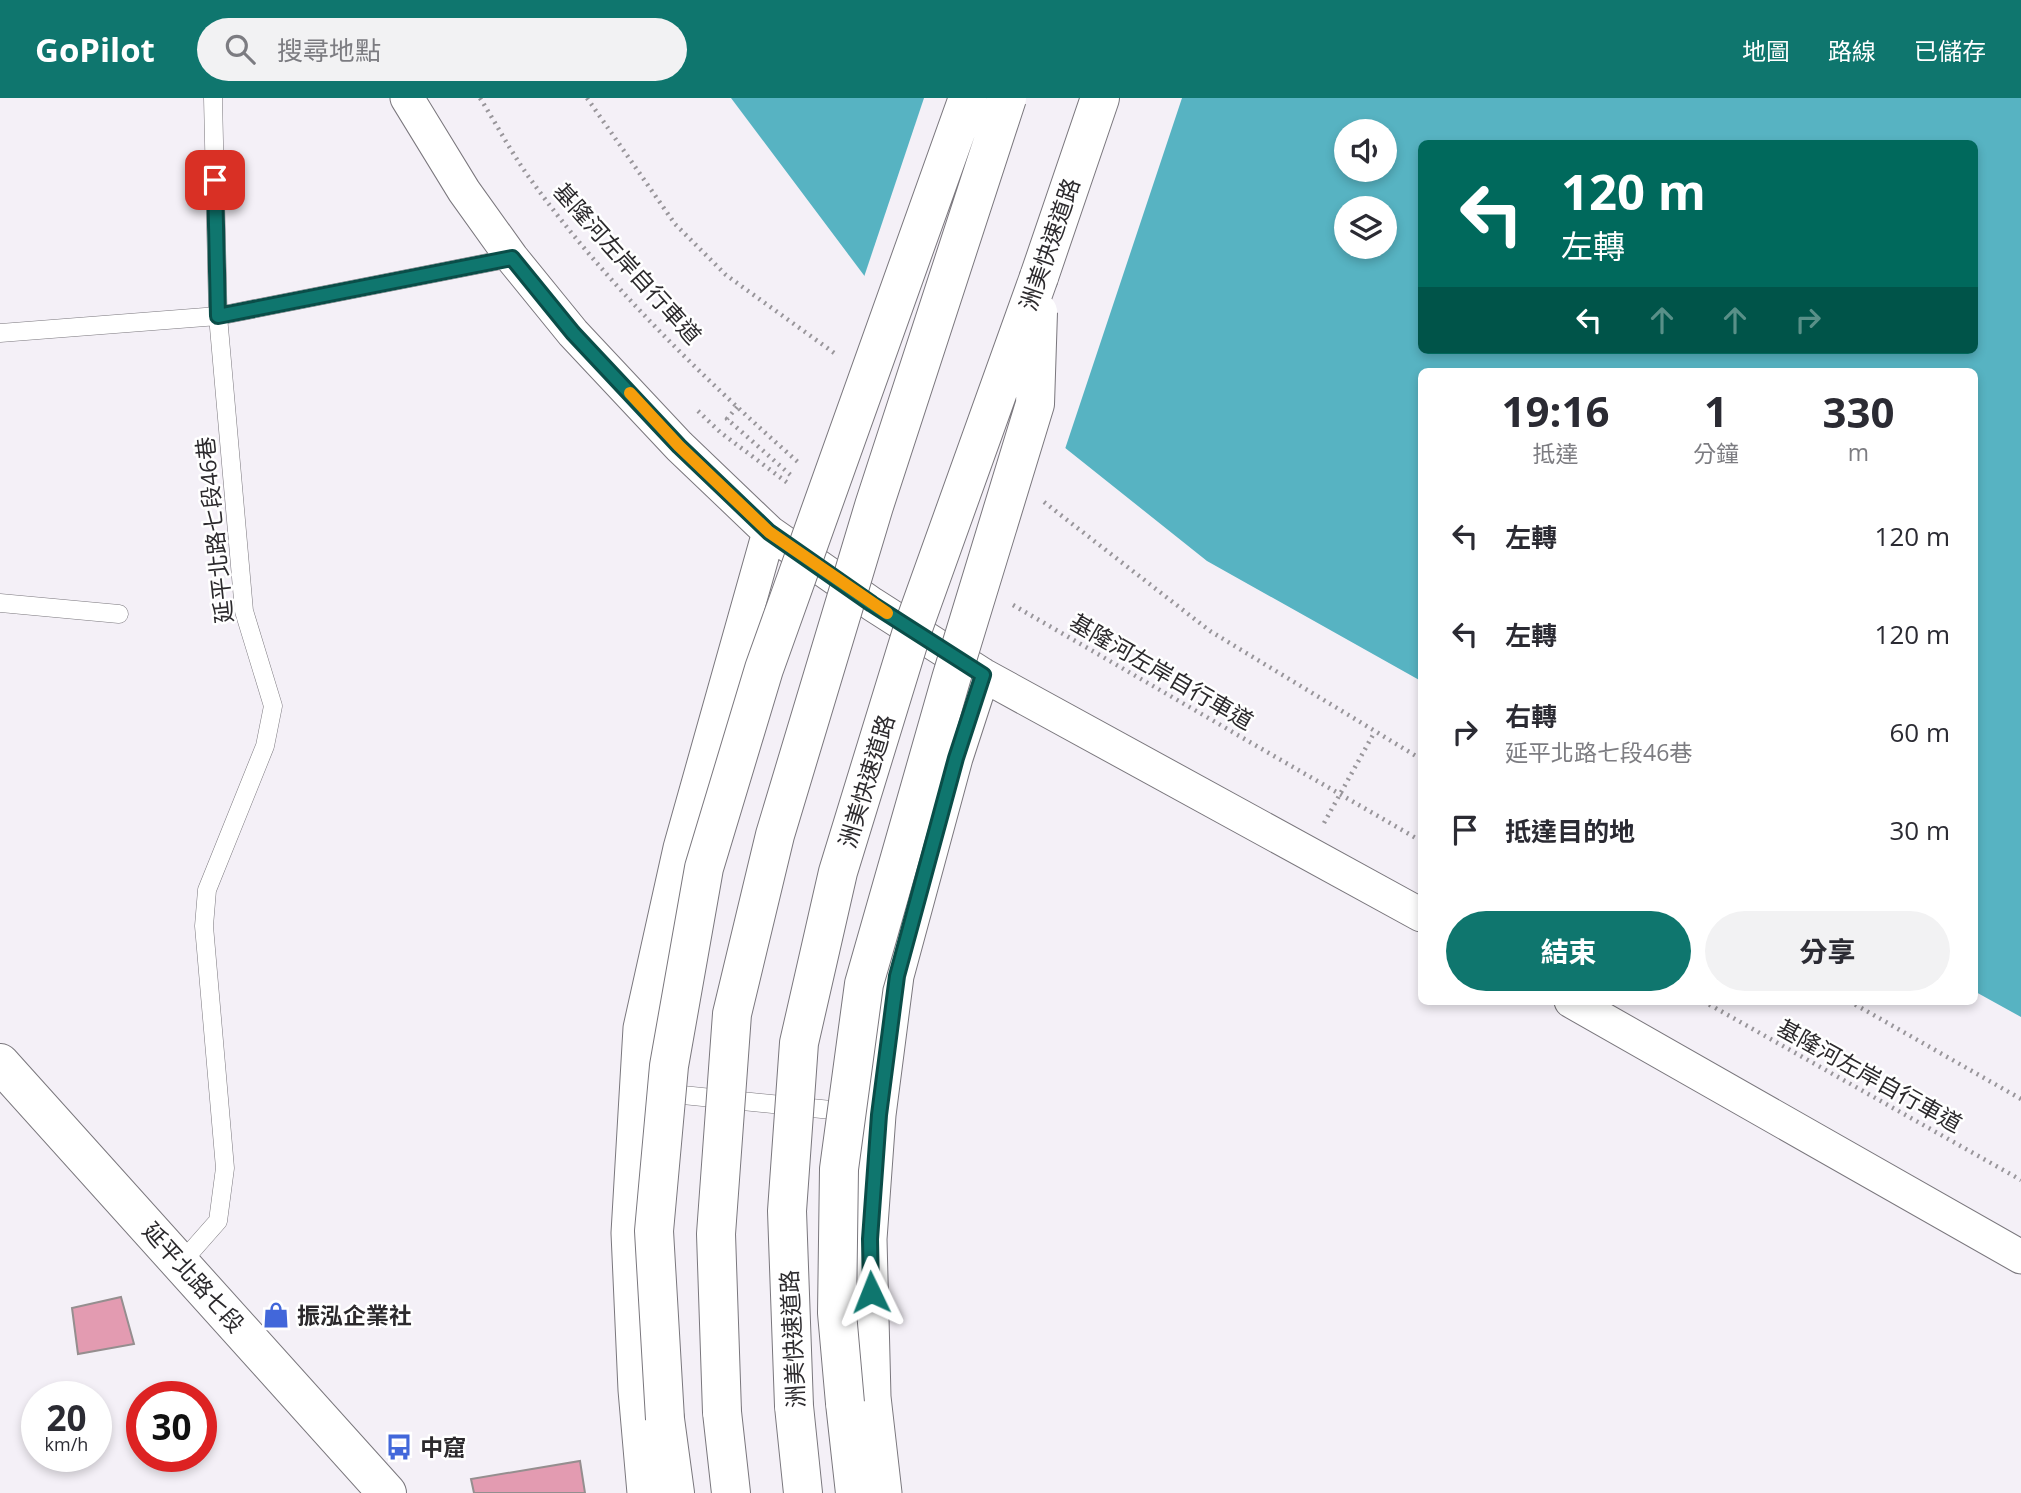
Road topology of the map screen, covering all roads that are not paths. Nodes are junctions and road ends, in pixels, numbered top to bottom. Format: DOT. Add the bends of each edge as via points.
graph roads {
  1 [pos="213,98"];
  2 [pos="407,98"];
  3 [pos="968,98"];
  4 [pos="1007,98"];
  5 [pos="1100,98"];
  6 [pos="512,258"];
  7 [pos="1039,277"];
  8 [pos="218,316"];
  9 [pos="0,333"];
  10 [pos="769,532"];
  11 [pos="0,603"];
  12 [pos="119,614"];
  13 [pos="983,675"];
  14 [pos="1418,913"];
  15 [pos="1578,1005"];
  16 [pos="0,1063"];
  17 [pos="635,1091"];
  18 [pos="879,1115"];
  19 [pos="2021,1257"];
  20 [pos="181,1263"];
  21 [pos="387,1493"];
  22 [pos="644,1493"];
  23 [pos="675,1493"];
  24 [pos="731,1493"];
  25 [pos="803,1493"];
  26 [pos="855,1493"];
  27 [pos="885,1493"];
  1 -- 8 [label="lane, 延平北路七段46巷"];
  2 -- 6 [label="street"];
  3 -- 23 [label="main road, bridge" via="764,669 705,868 669,1066 654,1231 665,1419"];
  4 -- 24 [label="main road, bridge" via="874,506 775,835 732,1014 716,1234 722,1412"];
  5 -- 7 [label="main road, 洲美快速道路"];
  6 -- 8 [label="lane"];
  6 -- 10 [label="street" via="573,333 670,437"];
  7 -- 25 [label="main road, 洲美快速道路, bridge" via="912,631 838,872 799,1044 787,1211 794,1406"];
  7 -- 26 [label="main road, bridge" via="1035,404 864,984 839,1169 837,1313"];
  8 -- 9 [label="lane"];
  8 -- 20 [label="lane, 延平北路七段46巷" via="244,611 274,706 265,746 207,890 204,926 225,1168 218,1221"];
  10 -- 13 [label="street"];
  10 -- 17 [label="street" via="680,848 640,1028"];
  11 -- 12 [label="lane"];
  13 -- 14 [label="street"];
  13 -- 18 [label="street" via="897,976"];
  15 -- 19 [label="street"];
  16 -- 20 [label="main road, 延平北路七段"];
  17 -- 18 [label="lane"];
  17 -- 22 [label="street" via="628,1233"];
  18 -- 27 [label="street" via="870,1239 874,1397"];
  20 -- 21 [label="main road, 延平北路七段"];
}
